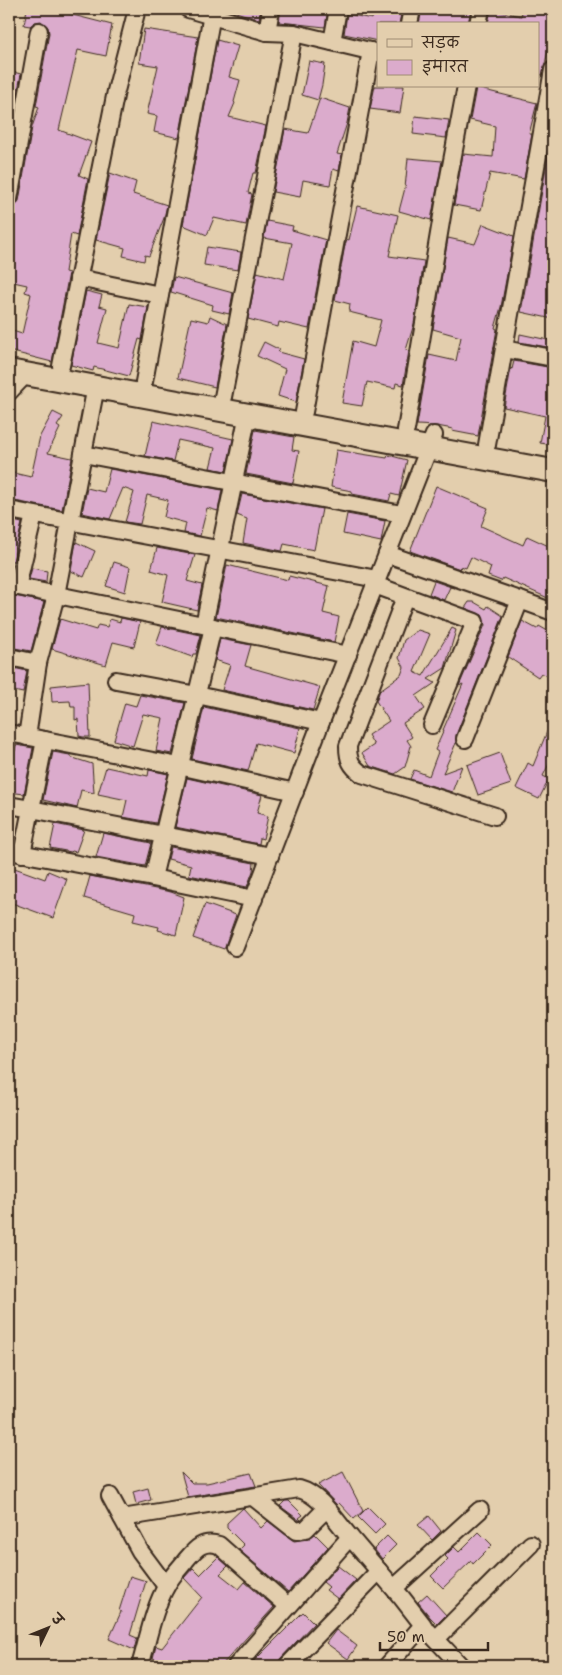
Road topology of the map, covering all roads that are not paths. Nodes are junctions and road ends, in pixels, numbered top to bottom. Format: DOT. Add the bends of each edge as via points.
graph roads {
  1 [pos="138,9"];
  2 [pos="188,9"];
  3 [pos="271,9"];
  4 [pos="338,9"];
  5 [pos="412,9"];
  6 [pos="481,9"];
  7 [pos="212,12"];
  8 [pos="409,22"];
  9 [pos="478,22"];
  10 [pos="39,31"];
  11 [pos="266,32"];
  12 [pos="294,33"];
  13 [pos="332,42"];
  14 [pos="374,52"];
  15 [pos="549,77"];
  16 [pos="466,88"];
  17 [pos="9,199"];
  18 [pos="78,278"];
  19 [pos="160,295"];
  20 [pos="504,349"];
  21 [pos="9,356"];
  22 [pos="553,358"];
  23 [pos="61,366"];
  24 [pos="17,372"];
  25 [pos="144,382"];
  26 [pos="96,386"];
  27 [pos="9,392"];
  28 [pos="224,397"];
  29 [pos="304,412"];
  30 [pos="248,414"];
  31 [pos="406,430"];
  32 [pos="431,441"];
  33 [pos="487,444"];
  34 [pos="83,454"];
  35 [pos="553,456"];
  36 [pos="553,471"];
  37 [pos="234,482"];
  38 [pos="9,510"];
  39 [pos="402,514"];
  40 [pos="34,515"];
  41 [pos="70,521"];
  42 [pos="220,549"];
  43 [pos="387,554"];
  44 [pos="376,582"];
  45 [pos="13,586"];
  46 [pos="56,595"];
  47 [pos="405,597"];
  48 [pos="520,600"];
  49 [pos="553,612"];
  50 [pos="208,626"];
  51 [pos="348,655"];
  52 [pos="9,658"];
  53 [pos="38,663"];
  54 [pos="116,680"];
  55 [pos="197,695"];
  56 [pos="321,722"];
  57 [pos="432,726"];
  58 [pos="9,733"];
  59 [pos="27,736"];
  60 [pos="465,739"];
  61 [pos="45,740"];
  62 [pos="179,766"];
  63 [pos="295,792"];
  64 [pos="9,805"];
  65 [pos="31,809"];
  66 [pos="495,816"];
  67 [pos="163,834"];
  68 [pos="15,852"];
  69 [pos="270,856"];
  70 [pos="153,878"];
  71 [pos="254,899"];
  72 [pos="235,947"];
  73 [pos="110,1496"];
  74 [pos="253,1497"];
  75 [pos="326,1509"];
  76 [pos="480,1510"];
  77 [pos="122,1518"];
  78 [pos="350,1537"];
  79 [pos="531,1544"];
  80 [pos="379,1571"];
  81 [pos="166,1586"];
  82 [pos="394,1588"];
  83 [pos="288,1606"];
  84 [pos="423,1626"];
  85 [pos="436,1639"];
  86 [pos="140,1666"];
  87 [pos="236,1666"];
  88 [pos="287,1666"];
  89 [pos="387,1666"];
  90 [pos="461,1666"];
  1 -- 18 [label="street" via="116,91"];
  2 -- 7 [label="street"];
  3 -- 11 [label="street"];
  4 -- 13 [label="street"];
  5 -- 8 [label="street"];
  6 -- 9 [label="street"];
  7 -- 11 [label="street"];
  7 -- 19 [label="street"];
  10 -- 17 [label="street"];
  11 -- 12 [label="street"];
  12 -- 13 [label="street"];
  12 -- 28 [label="street"];
  13 -- 14 [label="street"];
  14 -- 29 [label="street"];
  15 -- 20 [label="street"];
  16 -- 31 [label="street"];
  18 -- 19 [label="street"];
  18 -- 23 [label="street"];
  19 -- 25 [label="street"];
  20 -- 22 [label="street"];
  20 -- 33 [label="street"];
  21 -- 23 [label="main road"];
  23 -- 25 [label="main road"];
  24 -- 26 [label="main road"];
  24 -- 27 [label="street"];
  25 -- 28 [label="main road"];
  26 -- 30 [label="main road"];
  26 -- 34 [label="street"];
  28 -- 29 [label="main road"];
  29 -- 31 [label="main road"];
  30 -- 32 [label="main road"];
  30 -- 37 [label="street"];
  31 -- 32 [label="main road"];
  32 -- 33 [label="main road"];
  32 -- 36 [label="main road"];
  32 -- 39 [label="street"];
  33 -- 35 [label="main road"];
  34 -- 37 [label="street"];
  34 -- 41 [label="street"];
  37 -- 39 [label="street"];
  37 -- 42 [label="street"];
  38 -- 40 [label="street"];
  39 -- 43 [label="street"];
  40 -- 41 [label="street"];
  40 -- 45 [label="street"];
  41 -- 42 [label="street"];
  41 -- 46 [label="street"];
  42 -- 44 [label="street"];
  42 -- 50 [label="street"];
  43 -- 44 [label="street"];
  43 -- 48 [label="street"];
  44 -- 47 [label="street"];
  44 -- 51 [label="street"];
  45 -- 46 [label="street"];
  46 -- 50 [label="street"];
  46 -- 53 [label="street"];
  47 -- 57 [label="street" via="474,622"];
  47 -- 66 [label="street" via="348,746 348,757 352,766 362,774"];
  48 -- 49 [label="street"];
  48 -- 60 [label="street"];
  50 -- 51 [label="street"];
  50 -- 55 [label="street"];
  51 -- 56 [label="street"];
  52 -- 53 [label="street"];
  53 -- 59 [label="street"];
  54 -- 55 [label="street"];
  55 -- 56 [label="street"];
  55 -- 62 [label="street"];
  56 -- 63 [label="street"];
  58 -- 59 [label="street"];
  59 -- 61 [label="street"];
  61 -- 62 [label="street"];
  61 -- 65 [label="street"];
  62 -- 63 [label="street"];
  62 -- 67 [label="street"];
  63 -- 69 [label="street"];
  64 -- 65 [label="street"];
  65 -- 67 [label="street"];
  65 -- 68 [label="street"];
  67 -- 69 [label="street"];
  67 -- 70 [label="street"];
  68 -- 70 [label="street"];
  69 -- 71 [label="street"];
  70 -- 71 [label="street"];
  71 -- 72 [label="street"];
  73 -- 77 [label="street"];
  74 -- 75 [label="street" via="299,1489 308,1492"];
  74 -- 75 [label="street" via="296,1531 306,1528"];
  74 -- 77 [label="street"];
  75 -- 78 [label="street"];
  76 -- 82 [label="street"];
  77 -- 81 [label="street" via="140,1551"];
  78 -- 80 [label="street"];
  78 -- 83 [label="street"];
  79 -- 85 [label="street"];
  80 -- 82 [label="street"];
  80 -- 88 [label="street"];
  81 -- 83 [label="street" via="194,1551 210,1542 219,1545"];
  81 -- 86 [label="street"];
  82 -- 84 [label="street"];
  83 -- 87 [label="street"];
  84 -- 85 [label="street"];
  84 -- 89 [label="street"];
  85 -- 90 [label="street"];
}
